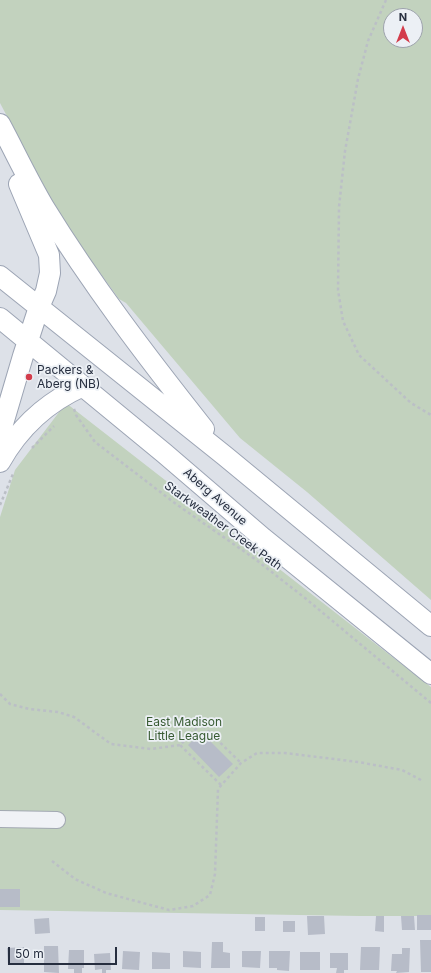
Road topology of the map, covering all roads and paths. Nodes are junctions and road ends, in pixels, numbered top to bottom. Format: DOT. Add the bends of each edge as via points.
graph roads {
  1 [pos="386,0"];
  2 [pos="0,124"];
  3 [pos="0,134"];
  4 [pos="0,276"];
  5 [pos="39,307"];
  6 [pos="0,318"];
  7 [pos="28,340"];
  8 [pos="73,400"];
  9 [pos="431,416"];
  10 [pos="56,424"];
  11 [pos="0,434"];
  12 [pos="29,451"];
  13 [pos="225,456"];
  14 [pos="8,465"];
  15 [pos="0,505"];
  16 [pos="431,626"];
  17 [pos="431,674"];
  18 [pos="0,694"];
  19 [pos="431,703"];
  20 [pos="180,745"];
  21 [pos="241,762"];
  22 [pos="421,780"];
  23 [pos="221,786"];
  24 [pos="0,819"];
  25 [pos="57,820"];
  26 [pos="52,861"];
  1 -- 9 [label="path" via="368,41 358,78 348,137 339,207 338,290 343,322 359,355 411,403"];
  2 -- 13 [label="main road" via="44,206 98,290"];
  3 -- 5 [label="main road" via="49,255 50,279"];
  4 -- 5 [label="main road"];
  5 -- 7 [label="main road"];
  5 -- 13 [label="main road"];
  6 -- 7 [label="main road, Aberg Avenue"];
  7 -- 8 [label="main road, Aberg Avenue"];
  7 -- 11 [label="main road"];
  8 -- 14 [label="main road" via="46,407 26,427 10,446"];
  8 -- 17 [label="main road, Aberg Avenue" via="164,453 263,538"];
  8 -- 19 [label="path, Starkweather Creek Path" via="76,415 95,442 176,504 255,559"];
  10 -- 12 [label="path"];
  13 -- 16 [label="main road"];
  14 -- 15 [label="path"];
  18 -- 20 [label="path" via="10,704 29,710 58,712 74,717 111,744 150,749"];
  20 -- 21 [label="path" via="201,724"];
  20 -- 23 [label="path"];
  21 -- 22 [label="path" via="257,753 285,753 402,770"];
  21 -- 23 [label="path"];
  23 -- 26 [label="path" via="218,789 215,874 210,894 193,906 169,910 106,893 75,879"];
  24 -- 25 [label="street"];
}
